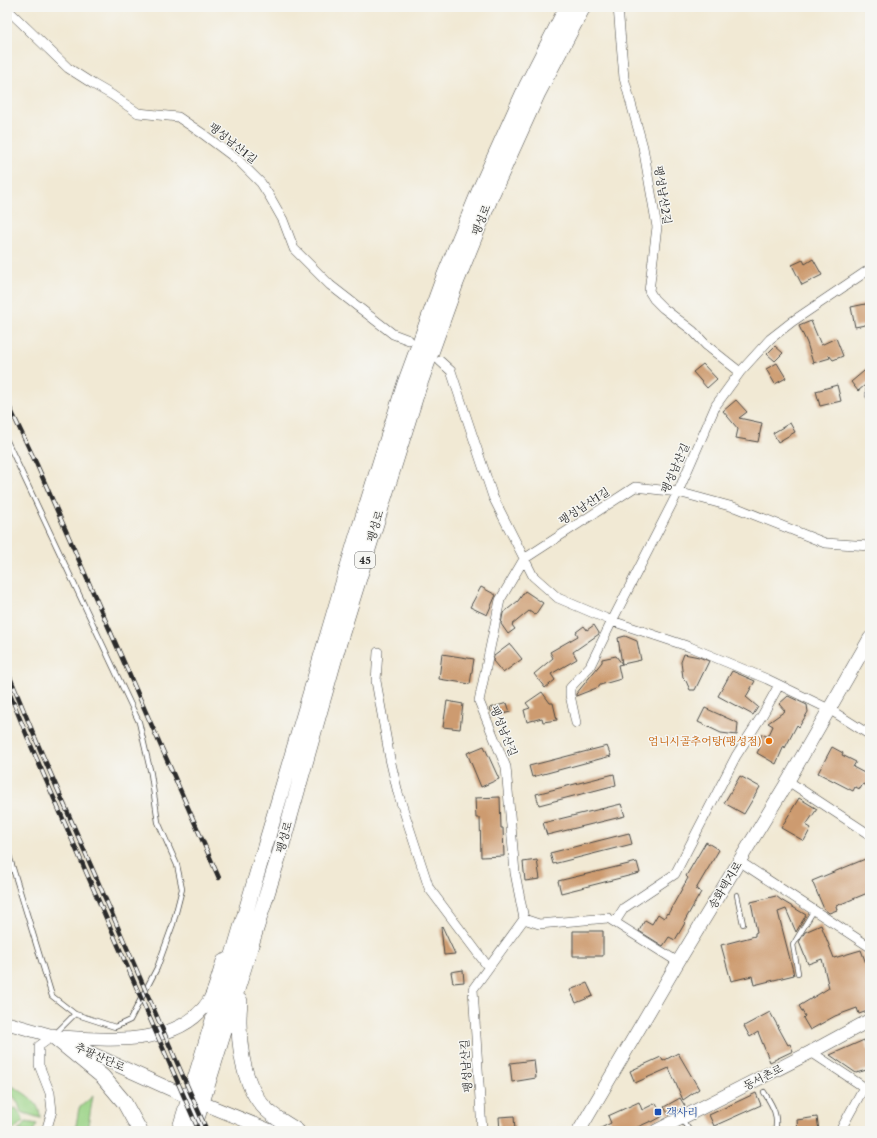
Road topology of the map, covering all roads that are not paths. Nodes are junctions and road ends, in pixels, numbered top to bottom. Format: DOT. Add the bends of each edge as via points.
graph roads {
  1 [pos="567,7"];
  2 [pos="583,7"];
  3 [pos="618,7"];
  4 [pos="7,9"];
  5 [pos="870,269"];
  6 [pos="409,340"];
  7 [pos="440,361"];
  8 [pos="740,372"];
  9 [pos="870,391"];
  10 [pos="870,395"];
  11 [pos="7,441"];
  12 [pos="678,492"];
  13 [pos="870,546"];
  14 [pos="524,559"];
  15 [pos="612,621"];
  16 [pos="870,638"];
  17 [pos="378,652"];
  18 [pos="779,685"];
  19 [pos="829,709"];
  20 [pos="576,723"];
  21 [pos="870,735"];
  22 [pos="788,781"];
  23 [pos="870,835"];
  24 [pos="7,850"];
  25 [pos="739,861"];
  26 [pos="737,895"];
  27 [pos="814,910"];
  28 [pos="524,919"];
  29 [pos="615,922"];
  30 [pos="743,924"];
  31 [pos="870,947"];
  32 [pos="248,956"];
  33 [pos="232,958"];
  34 [pos="678,962"];
  35 [pos="489,966"];
  36 [pos="798,973"];
  37 [pos="74,1014"];
  38 [pos="870,1020"];
  39 [pos="7,1023"];
  40 [pos="53,1036"];
  41 [pos="811,1052"];
  42 [pos="867,1089"];
  43 [pos="764,1092"];
  44 [pos="196,1101"];
  45 [pos="681,1118"];
  46 [pos="46,1131"];
  47 [pos="140,1131"];
  48 [pos="179,1131"];
  49 [pos="193,1131"];
  50 [pos="271,1131"];
  51 [pos="297,1131"];
  52 [pos="482,1131"];
  53 [pos="580,1131"];
  54 [pos="656,1131"];
  55 [pos="690,1131"];
  56 [pos="776,1131"];
  57 [pos="840,1131"];
  1 -- 33 [label="main road, 팽성로 / 45" via="526,87 480,188 405,383"];
  2 -- 32 [label="main road, 팽성로 / 45" via="538,93 492,194 456,283 418,389 341,636"];
  3 -- 8 [label="street, 팽성남산2길" via="624,78 643,147 657,227 649,291 663,308"];
  4 -- 6 [label="street, 팽성남산1길" via="74,72 138,113 178,117 239,161 261,183 270,197 283,220 294,249 330,285 393,334"];
  5 -- 8 [label="street, 팽성남산길" via="793,320 770,339"];
  7 -- 14 [label="street" via="451,371 493,497"];
  8 -- 12 [label="street, 팽성남산길" via="716,405"];
  9 -- 10 [label="street"];
  11 -- 37 [label="lane" via="139,722 151,774 158,822 177,865 182,889 174,924 157,968 130,1020 115,1027"];
  12 -- 13 [label="street, 팽성남산1길" via="738,508 825,543"];
  12 -- 14 [label="street, 팽성남산1길" via="635,487"];
  12 -- 15 [label="street, 팽성남산길"];
  14 -- 15 [label="street" via="533,576 558,598"];
  14 -- 28 [label="street, 팽성남산길" via="500,600 479,701 506,767 515,873"];
  15 -- 18 [label="street" via="690,647"];
  15 -- 20 [label="street, 팽성남산길" via="590,666 570,688"];
  16 -- 19 [label="street, 송화택지로"];
  17 -- 35 [label="street" via="376,681 390,759 398,793 429,888"];
  18 -- 19 [label="street"];
  18 -- 29 [label="street" via="732,763 675,874 624,908"];
  19 -- 21 [label="street"];
  19 -- 22 [label="street, 송화택지로"];
  22 -- 23 [label="street"];
  22 -- 25 [label="street, 송화택지로"];
  24 -- 37 [label="lane" via="52,996"];
  25 -- 27 [label="street"];
  25 -- 34 [label="street, 송화택지로"];
  26 -- 30 [label="lane"];
  27 -- 31 [label="street"];
  27 -- 36 [label="lane" via="793,945"];
  28 -- 29 [label="street" via="540,924 608,918"];
  28 -- 35 [label="street, 팽성남산길"];
  29 -- 34 [label="street"];
  32 -- 44 [label="main road, 팽성로 / 45"];
  32 -- 51 [label="main road" via="239,1019 246,1073 253,1091 263,1106"];
  33 -- 40 [label="street" via="223,961 213,991 203,1007 194,1016 164,1033 98,1040"];
  33 -- 44 [label="main road, 팽성로 / 45" via="200,1061"];
  34 -- 53 [label="street, 송화택지로"];
  35 -- 52 [label="street, 팽성남산길" via="472,989"];
  37 -- 40 [label="lane"];
  38 -- 41 [label="street, 동서촌로"];
  39 -- 40 [label="street, 추팔산단로"];
  40 -- 44 [label="street, 추팔산단로"];
  40 -- 46 [label="street" via="39,1046 39,1065 50,1093 52,1111"];
  40 -- 47 [label="main road" via="103,1077 124,1102"];
  41 -- 42 [label="street"];
  41 -- 45 [label="street, 동서촌로"];
  42 -- 57 [label="street"];
  43 -- 56 [label="lane" via="774,1108"];
  44 -- 48 [label="main road, 팽성로 / 45"];
  44 -- 49 [label="main road, 팽성로 / 45"];
  44 -- 50 [label="street"];
  45 -- 54 [label="street, 동서촌로"];
  45 -- 55 [label="lane"];
}
